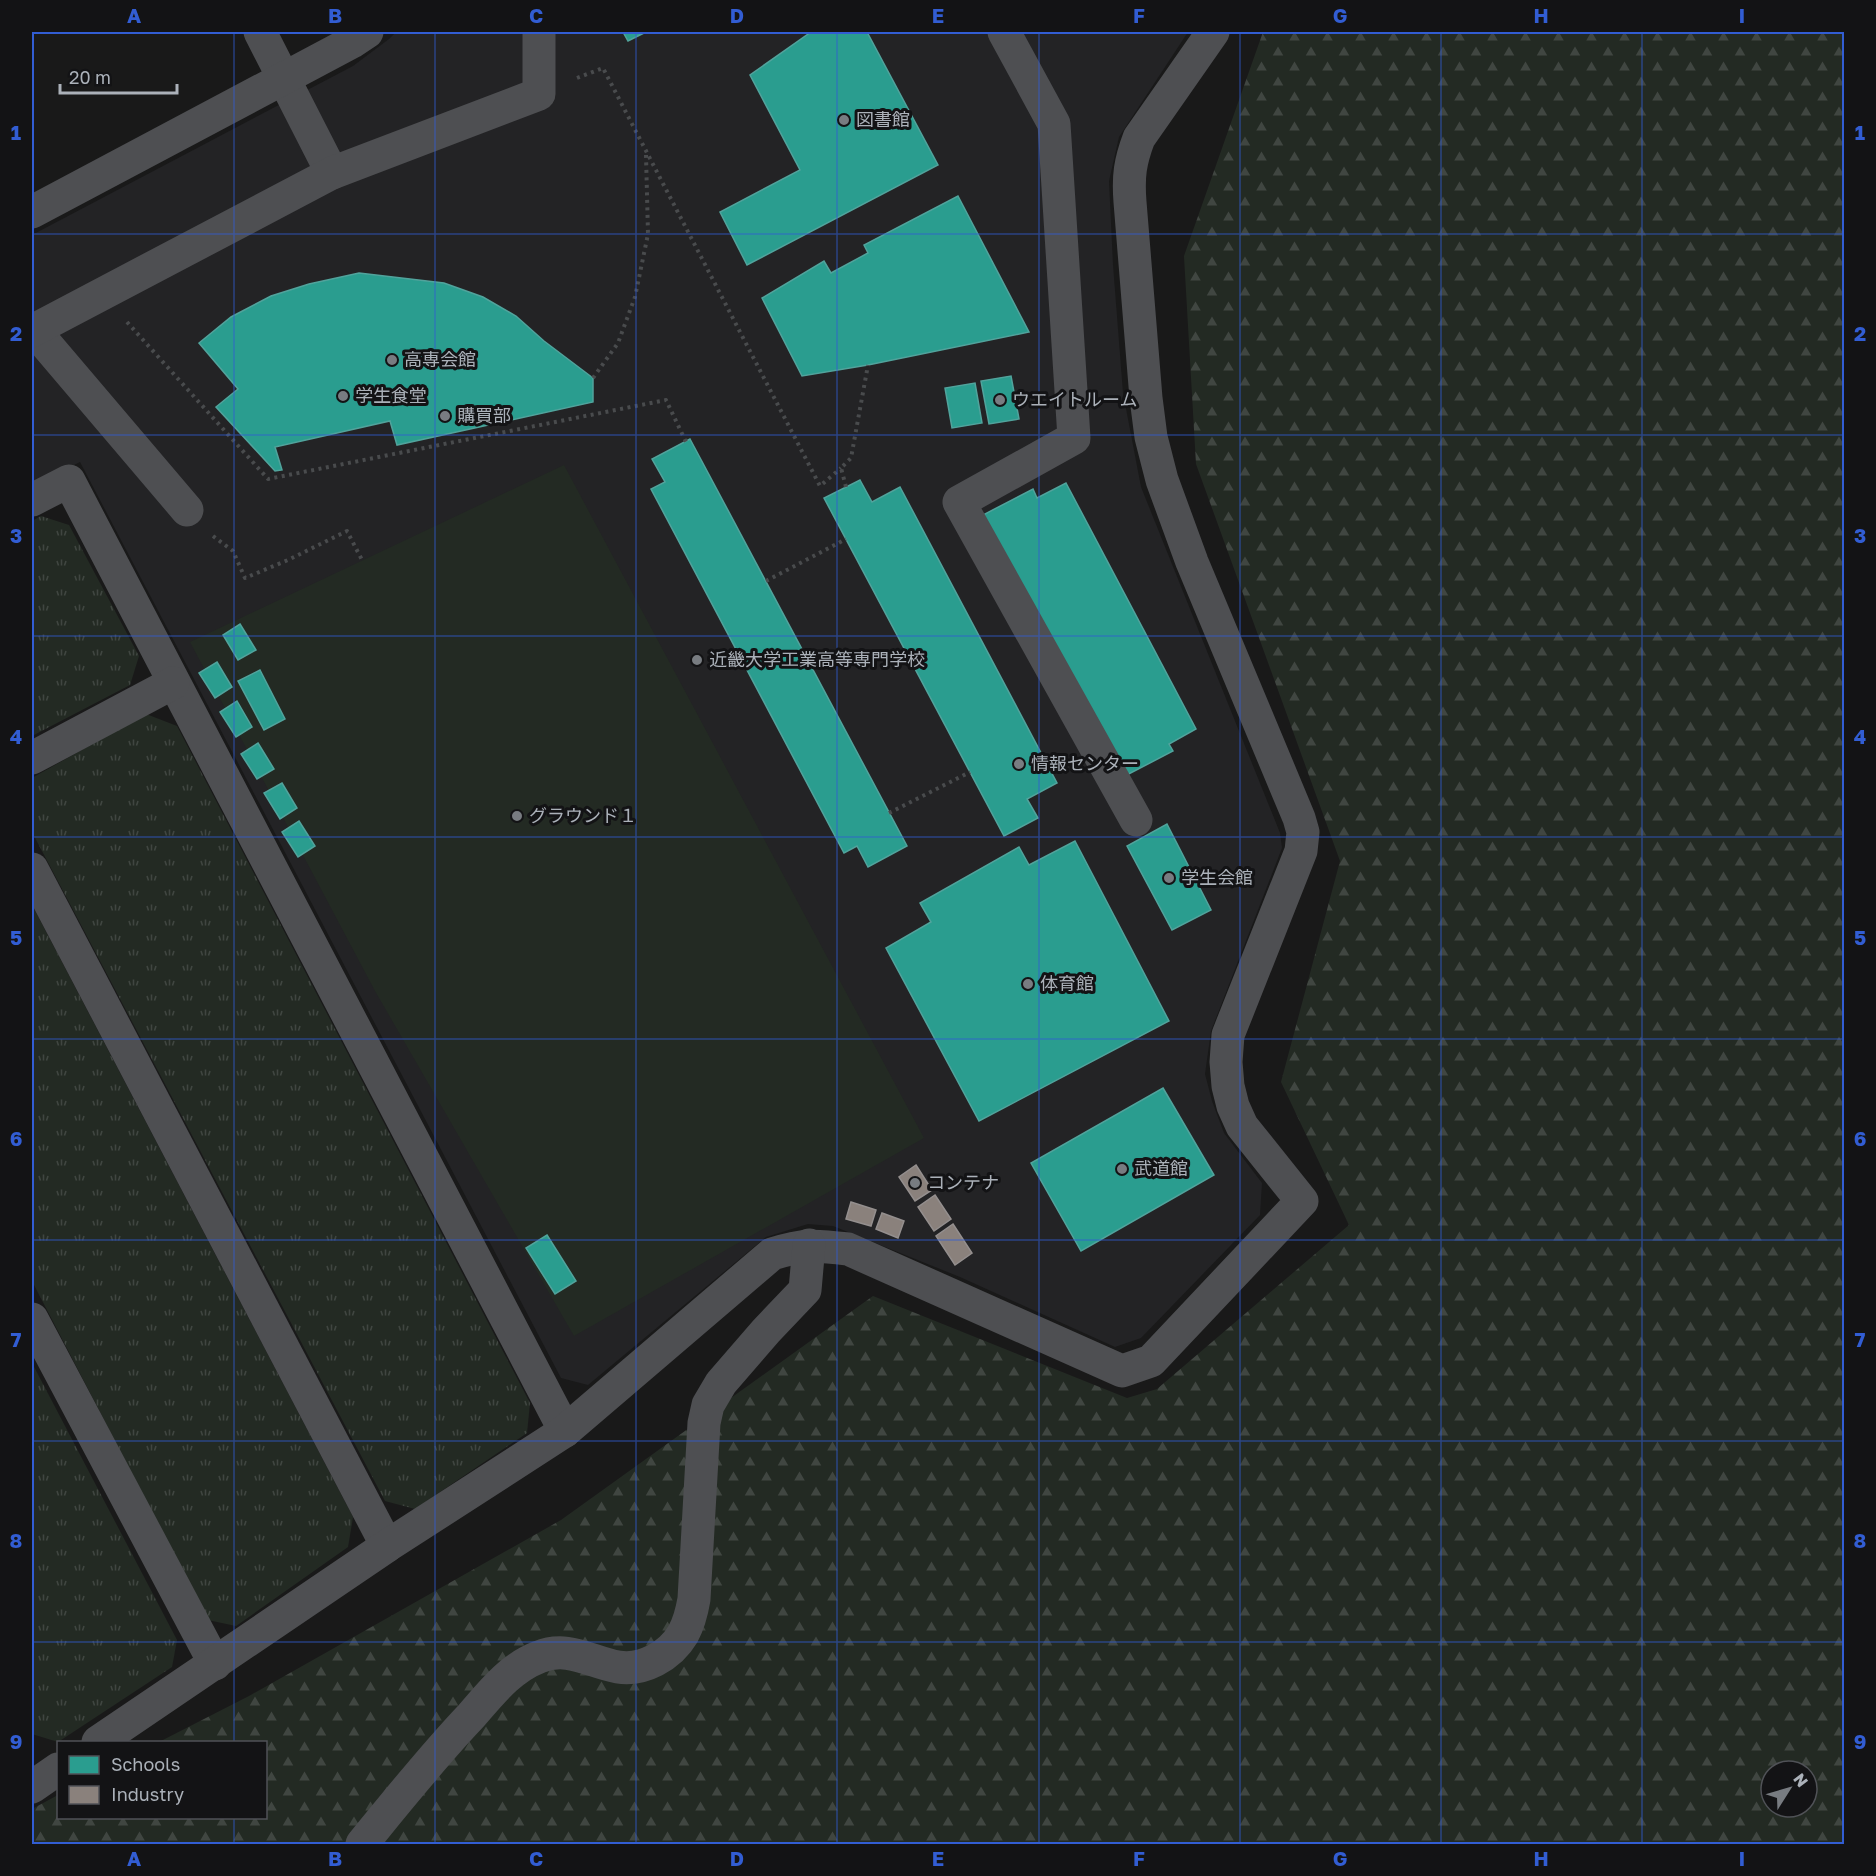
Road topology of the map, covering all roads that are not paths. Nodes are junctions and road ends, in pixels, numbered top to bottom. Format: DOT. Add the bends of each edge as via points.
graph roads {
  1 [pos="260,32"];
  2 [pos="368,32"];
  3 [pos="540,32"];
  4 [pos="1004,32"];
  5 [pos="1213,32"];
  6 [pos="285,78"];
  7 [pos="332,173"];
  8 [pos="32,212"];
  9 [pos="33,331"];
  10 [pos="32,500"];
  11 [pos="187,510"];
  12 [pos="173,683"];
  13 [pos="32,758"];
  14 [pos="1136,820"];
  15 [pos="32,869"];
  16 [pos="809,1245"];
  17 [pos="32,1319"];
  18 [pos="566,1431"];
  19 [pos="387,1546"];
  20 [pos="215,1664"];
  21 [pos="101,1741"];
  22 [pos="362,1845"];
  1 -- 6 [label="street"];
  2 -- 6 [label="street"];
  3 -- 7 [label="street" via="539,94"];
  4 -- 14 [label="street" via="1054,124 1074,438 959,502"];
  5 -- 16 [label="street" via="1140,138 1128,178 1146,398 1162,480 1303,832 1301,851 1228,1035 1226,1062 1228,1086 1242,1126 1302,1201 1151,1361 1122,1371 848,1249"];
  6 -- 7 [label="street"];
  6 -- 8 [label="street"];
  7 -- 9 [label="street"];
  9 -- 11 [label="street"];
  10 -- 12 [label="street" via="69,481"];
  12 -- 13 [label="street"];
  12 -- 18 [label="street"];
  15 -- 19 [label="street"];
  16 -- 18 [label="street" via="772,1254"];
  16 -- 22 [label="street" via="805,1290 721,1383 708,1405 694,1599 679,1640 662,1656 632,1668 550,1652 521,1664 441,1748"];
  17 -- 20 [label="street"];
  18 -- 19 [label="street"];
  19 -- 20 [label="street"];
  20 -- 21 [label="street"];
}
